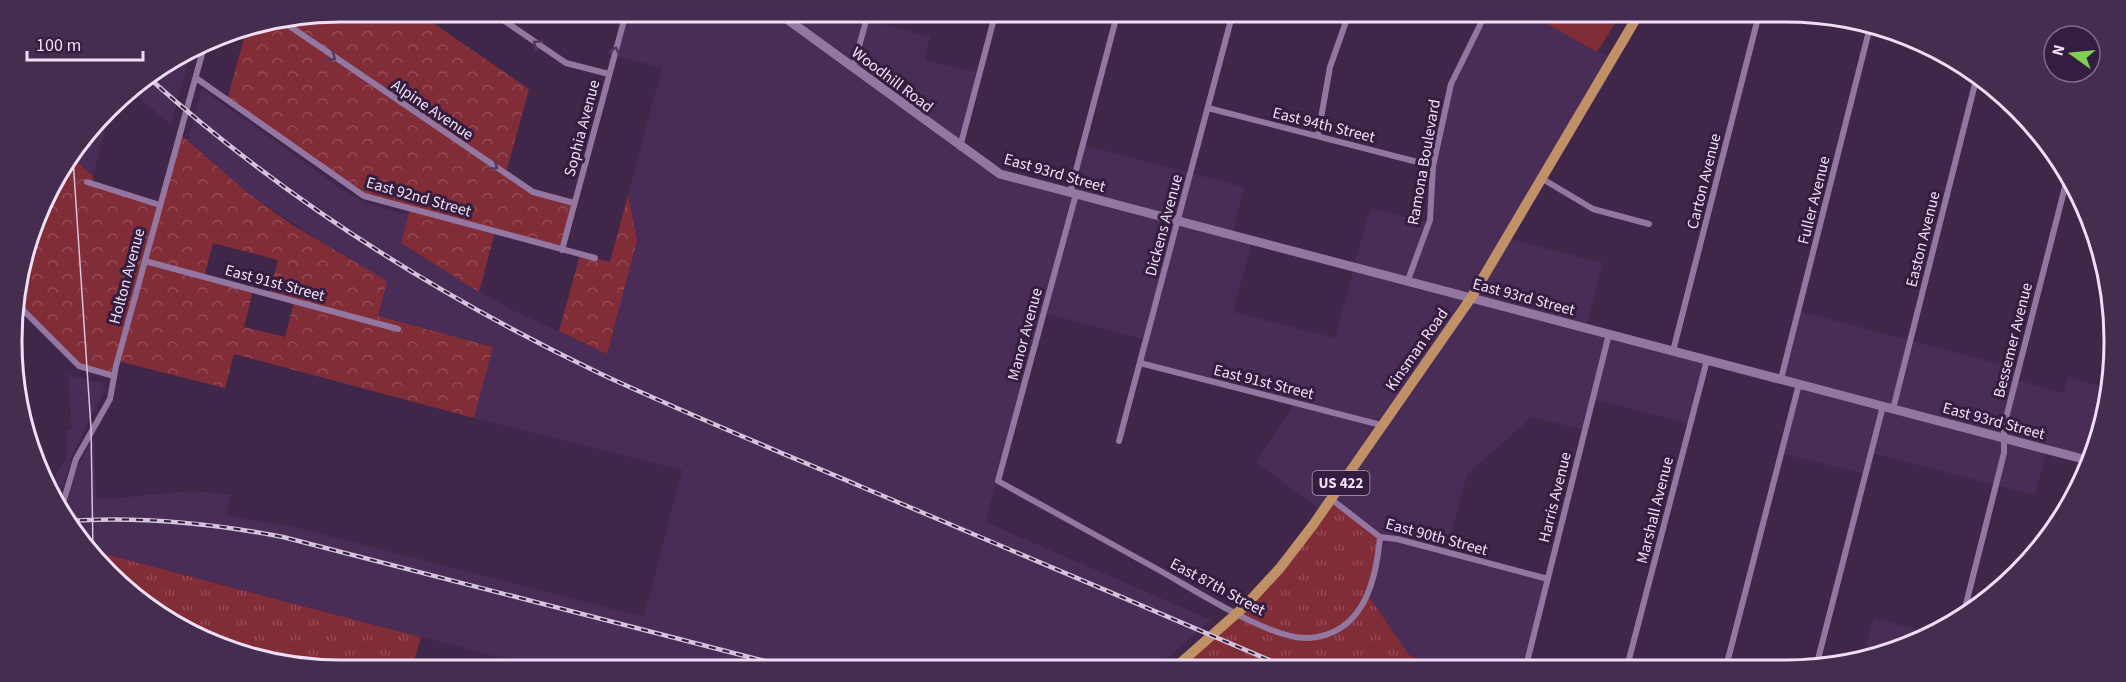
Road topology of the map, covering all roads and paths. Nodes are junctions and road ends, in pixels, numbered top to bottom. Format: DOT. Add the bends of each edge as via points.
graph roads {
  1 [pos="506,22"];
  2 [pos="623,22"];
  3 [pos="791,22"];
  4 [pos="866,22"];
  5 [pos="993,22"];
  6 [pos="1115,22"];
  7 [pos="1230,22"];
  8 [pos="1346,22"];
  9 [pos="1482,22"];
  10 [pos="1635,22"];
  11 [pos="1757,22"];
  12 [pos="290,27"];
  13 [pos="1868,33"];
  14 [pos="202,54"];
  15 [pos="853,68"];
  16 [pos="609,74"];
  17 [pos="196,78"];
  18 [pos="1975,85"];
  19 [pos="1208,108"];
  20 [pos="1318,135"];
  21 [pos="960,147"];
  22 [pos="1433,166"];
  23 [pos="1540,178"];
  24 [pos="87,182"];
  25 [pos="2065,188"];
  26 [pos="1073,193"];
  27 [pos="574,203"];
  28 [pos="160,205"];
  29 [pos="1178,222"];
  30 [pos="1649,224"];
  31 [pos="562,250"];
  32 [pos="595,258"];
  33 [pos="144,261"];
  34 [pos="1408,280"];
  35 [pos="1471,298"];
  36 [pos="24,311"];
  37 [pos="398,329"];
  38 [pos="1609,334"];
  39 [pos="1673,351"];
  40 [pos="1707,360"];
  41 [pos="1140,363"];
  42 [pos="114,376"];
  43 [pos="1781,379"];
  44 [pos="1799,384"];
  45 [pos="1883,406"];
  46 [pos="1893,409"];
  47 [pos="1381,425"];
  48 [pos="2005,438"];
  49 [pos="1119,441"];
  50 [pos="2081,458"];
  51 [pos="998,481"];
  52 [pos="1330,498"];
  53 [pos="65,500"];
  54 [pos="1380,537"];
  55 [pos="1548,579"];
  56 [pos="1966,603"];
  57 [pos="1818,658"];
  58 [pos="1184,660"];
  59 [pos="1528,660"];
  60 [pos="1629,660"];
  61 [pos="1728,660"];
  16 -- 1 [label="street, one-way" via="566,63"];
  16 -- 2 [label="street, Sophia Avenue, one-way"];
  3 -- 15 [label="main road, Woodhill Road"];
  4 -- 15 [label="street"];
  5 -- 21 [label="street"];
  6 -- 26 [label="street, Manor Avenue"];
  7 -- 19 [label="street, Dickens Avenue"];
  8 -- 20 [label="street" via="1330,67"];
  9 -- 22 [label="street, Ramona Boulevard" via="1451,84"];
  10 -- 23 [label="main road, Kinsman Road / US 422"];
  11 -- 39 [label="street, Carton Avenue"];
  12 -- 27 [label="street, Alpine Avenue, one-way" via="532,192"];
  13 -- 43 [label="street, Fuller Avenue"];
  14 -- 17 [label="street, Holton Avenue"];
  15 -- 21 [label="main road, Woodhill Road"];
  16 -- 27 [label="street, Sophia Avenue"];
  17 -- 28 [label="street, Holton Avenue"];
  17 -- 31 [label="street, East 92nd Street" via="364,196"];
  18 -- 46 [label="street, Easton Avenue"];
  19 -- 20 [label="street, East 94th Street"];
  19 -- 29 [label="street, Dickens Avenue"];
  20 -- 22 [label="street, East 94th Street"];
  21 -- 26 [label="main road, East 93rd Street" via="1000,174"];
  22 -- 34 [label="street, Ramona Boulevard" via="1430,220"];
  23 -- 30 [label="street" via="1593,209"];
  23 -- 35 [label="main road, Kinsman Road / US 422"];
  24 -- 28 [label="street"];
  25 -- 48 [label="street, Bessemer Avenue" via="2004,426"];
  26 -- 29 [label="main road, East 93rd Street"];
  26 -- 51 [label="street, Manor Avenue"];
  27 -- 31 [label="street, Sophia Avenue"];
  28 -- 33 [label="street, Holton Avenue"];
  29 -- 34 [label="main road, East 93rd Street"];
  29 -- 41 [label="street, Dickens Avenue"];
  31 -- 32 [label="street, East 92nd Street"];
  33 -- 37 [label="street, East 91st Street"];
  33 -- 42 [label="street, Holton Avenue"];
  34 -- 35 [label="main road, East 93rd Street"];
  35 -- 38 [label="main road, East 93rd Street"];
  35 -- 47 [label="main road, Kinsman Road / US 422"];
  36 -- 42 [label="street" via="79,366"];
  38 -- 39 [label="main road, East 93rd Street"];
  38 -- 55 [label="street, Harris Avenue"];
  39 -- 40 [label="main road, East 93rd Street"];
  40 -- 43 [label="main road, East 93rd Street"];
  40 -- 60 [label="street, Marshall Avenue"];
  41 -- 47 [label="street, East 91st Street"];
  41 -- 49 [label="street, Dickens Avenue"];
  42 -- 53 [label="street, Holton Avenue" via="110,399 74,464"];
  43 -- 44 [label="main road, East 93rd Street"];
  44 -- 45 [label="main road, East 93rd Street"];
  44 -- 61 [label="street"];
  45 -- 46 [label="main road, East 93rd Street"];
  45 -- 57 [label="street"];
  46 -- 48 [label="main road, East 93rd Street"];
  47 -- 52 [label="main road, Kinsman Road / US 422"];
  48 -- 50 [label="main road, East 93rd Street"];
  48 -- 56 [label="street, Bessemer Avenue"];
  51 -- 54 [label="street, East 87th Street" via="1231,610 1293,637 1322,636 1360,611 1373,583"];
  52 -- 54 [label="street, East 90th Street"];
  52 -- 58 [label="main road, Kinsman Road / US 422" via="1280,568 1245,606"];
  54 -- 55 [label="street, East 90th Street"];
  55 -- 59 [label="street, Harris Avenue"];
}
